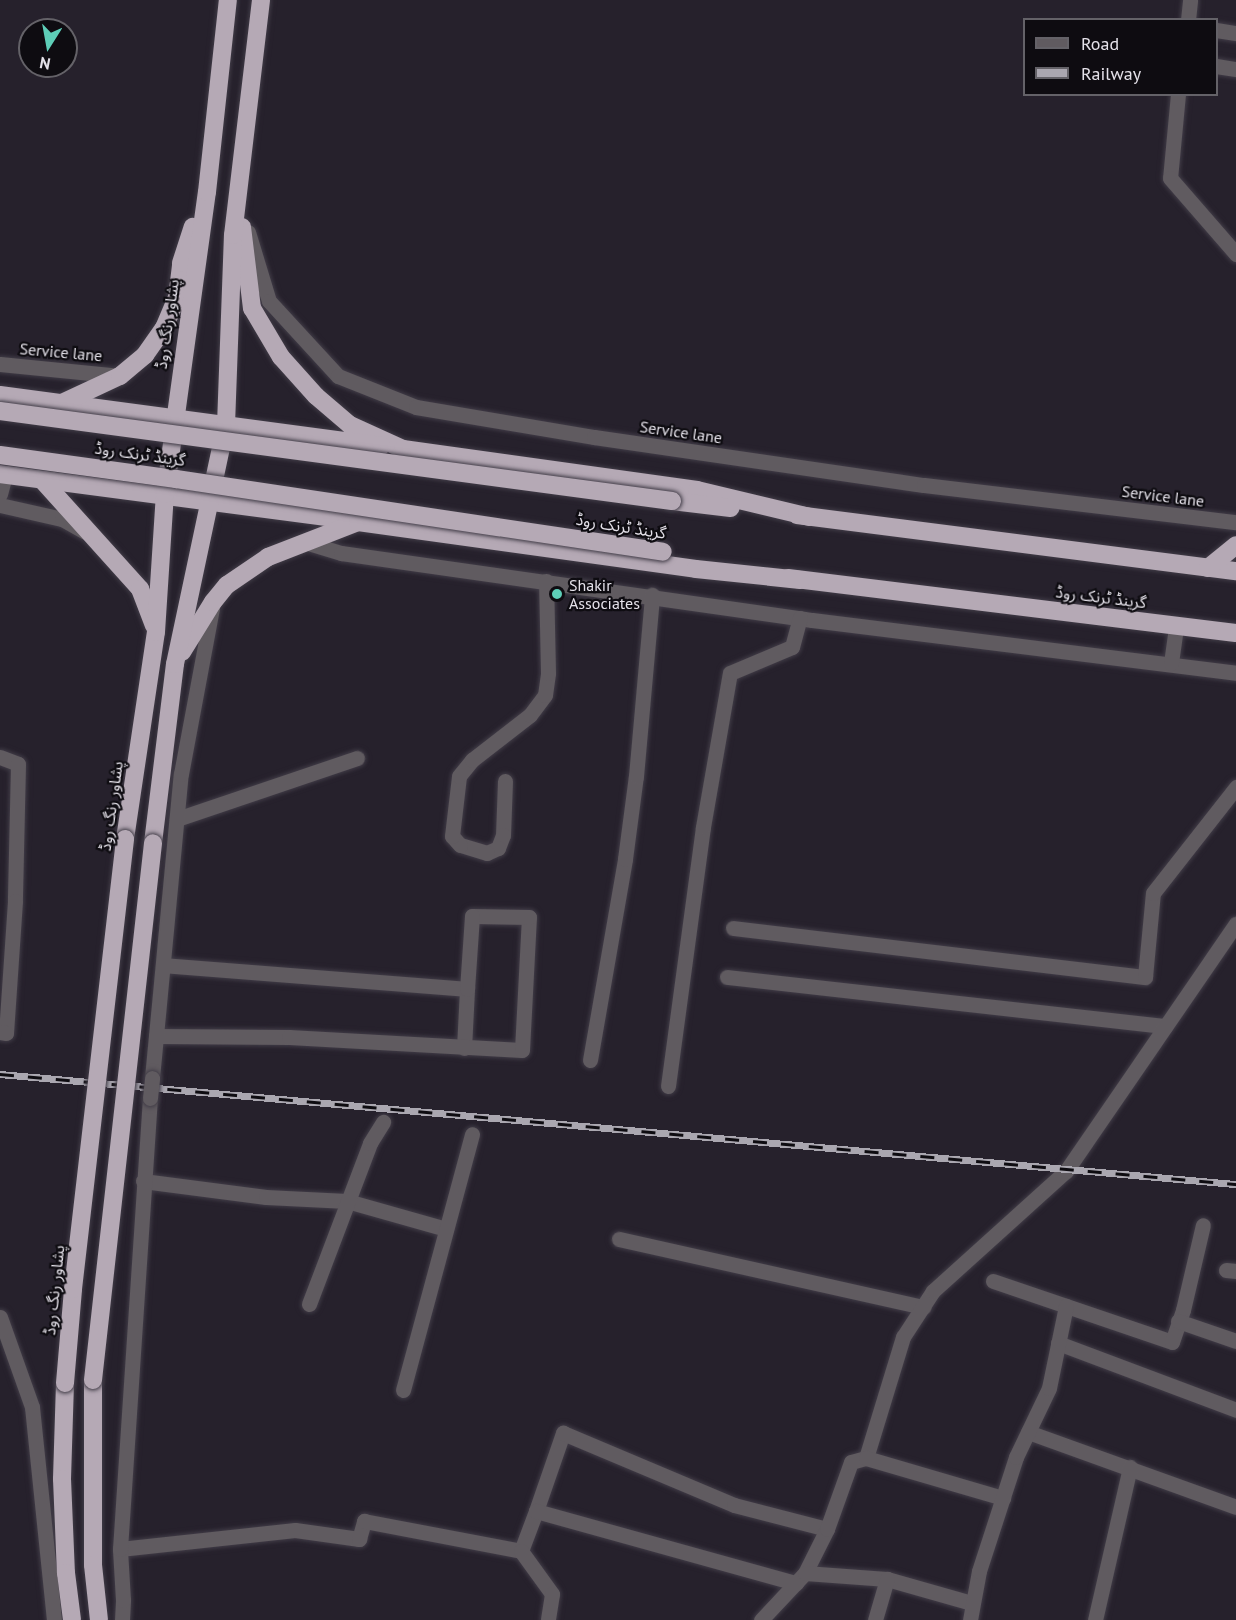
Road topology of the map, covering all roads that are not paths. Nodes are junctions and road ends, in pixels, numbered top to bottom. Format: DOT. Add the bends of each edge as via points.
graph roads {
  1 [pos="228,0"];
  2 [pos="261,0"];
  3 [pos="1190,0"];
  4 [pos="1188,18"];
  5 [pos="1218,30"];
  6 [pos="1236,33"];
  7 [pos="1218,66"];
  8 [pos="1236,69"];
  9 [pos="1178,96"];
  10 [pos="207,192"];
  11 [pos="237,196"];
  12 [pos="1236,254"];
  13 [pos="0,364"];
  14 [pos="120,376"];
  15 [pos="0,395"];
  16 [pos="62,403"];
  17 [pos="0,411"];
  18 [pos="174,417"];
  19 [pos="226,425"];
  20 [pos="403,449"];
  21 [pos="0,455"];
  22 [pos="2,474"];
  23 [pos="42,480"];
  24 [pos="0,494"];
  25 [pos="165,494"];
  26 [pos="210,502"];
  27 [pos="0,505"];
  28 [pos="810,517"];
  29 [pos="358,522"];
  30 [pos="1236,522"];
  31 [pos="95,537"];
  32 [pos="305,542"];
  33 [pos="1236,545"];
  34 [pos="1208,568"];
  35 [pos="1236,572"];
  36 [pos="800,580"];
  37 [pos="546,581"];
  38 [pos="652,595"];
  39 [pos="213,602"];
  40 [pos="800,618"];
  41 [pos="1176,626"];
  42 [pos="156,632"];
  43 [pos="1236,633"];
  44 [pos="1171,663"];
  45 [pos="174,664"];
  46 [pos="1236,673"];
  47 [pos="0,758"];
  48 [pos="357,758"];
  49 [pos="505,781"];
  50 [pos="1236,786"];
  51 [pos="177,819"];
  52 [pos="1236,924"];
  53 [pos="733,928"];
  54 [pos="163,965"];
  55 [pos="727,977"];
  56 [pos="467,989"];
  57 [pos="1165,1026"];
  58 [pos="0,1032"];
  59 [pos="156,1036"];
  60 [pos="464,1048"];
  61 [pos="590,1060"];
  62 [pos="668,1086"];
  63 [pos="383,1122"];
  64 [pos="472,1134"];
  65 [pos="143,1181"];
  66 [pos="347,1201"];
  67 [pos="1203,1225"];
  68 [pos="446,1229"];
  69 [pos="620,1239"];
  70 [pos="993,1281"];
  71 [pos="309,1304"];
  72 [pos="1066,1306"];
  73 [pos="923,1307"];
  74 [pos="0,1317"];
  75 [pos="1178,1321"];
  76 [pos="1236,1341"];
  77 [pos="1058,1342"];
  78 [pos="6,1357"];
  79 [pos="403,1390"];
  80 [pos="1236,1410"];
  81 [pos="1028,1432"];
  82 [pos="866,1458"];
  83 [pos="1130,1467"];
  84 [pos="1003,1498"];
  85 [pos="1236,1507"];
  86 [pos="537,1511"];
  87 [pos="827,1529"];
  88 [pos="120,1549"];
  89 [pos="521,1551"];
  90 [pos="801,1578"];
  91 [pos="887,1579"];
  92 [pos="971,1603"];
  93 [pos="54,1620"];
  94 [pos="72,1620"];
  95 [pos="99,1620"];
  96 [pos="122,1620"];
  97 [pos="548,1620"];
  98 [pos="761,1620"];
  99 [pos="876,1620"];
  100 [pos="970,1620"];
  101 [pos="1095,1620"];
  1 -- 10 [label="highway, پشاور رنگ روڈ"];
  2 -- 11 [label="highway"];
  3 -- 4 [label="street"];
  5 -- 6 [label="street"];
  7 -- 8 [label="street"];
  9 -- 12 [label="street" via="1170,178"];
  10 -- 14 [label="highway" via="189,236 177,298 164,328 145,355"];
  10 -- 18 [label="highway, پشاور رنگ روڈ"];
  11 -- 19 [label="highway"];
  11 -- 20 [label="highway" via="252,308 281,357 316,396 351,425"];
  11 -- 30 [label="street, Service lane" via="269,301 338,375 416,407 924,485"];
  13 -- 14 [label="street, Service lane"];
  14 -- 16 [label="highway"];
  15 -- 16 [label="highway"];
  16 -- 18 [label="highway"];
  17 -- 28 [label="highway, گرینڈ ٹرنک روڈ, bridge"];
  18 -- 19 [label="highway"];
  18 -- 25 [label="highway, پشاور رنگ روڈ"];
  19 -- 20 [label="highway"];
  19 -- 26 [label="highway"];
  20 -- 28 [label="highway" via="697,490"];
  21 -- 36 [label="highway, گرینڈ ٹرنک روڈ, bridge" via="663,552"];
  22 -- 23 [label="highway"];
  22 -- 24 [label="street"];
  23 -- 25 [label="highway"];
  23 -- 31 [label="highway"];
  25 -- 26 [label="highway"];
  25 -- 42 [label="highway, پشاور رنگ روڈ"];
  26 -- 29 [label="highway"];
  26 -- 45 [label="highway"];
  27 -- 31 [label="street" via="62,519"];
  28 -- 34 [label="highway, گرینڈ ٹرنک روڈ"];
  29 -- 32 [label="highway"];
  29 -- 36 [label="highway"];
  31 -- 42 [label="highway" via="140,589"];
  32 -- 37 [label="street" via="341,553"];
  32 -- 39 [label="highway" via="268,558 227,585"];
  33 -- 34 [label="highway"];
  34 -- 35 [label="highway, گرینڈ ٹرنک روڈ"];
  36 -- 41 [label="highway, گرینڈ ٹرنک روڈ"];
  37 -- 38 [label="street"];
  37 -- 49 [label="street" via="545,695 530,715 472,760 459,776 452,836 460,845 487,853 498,848 503,835"];
  38 -- 40 [label="street"];
  38 -- 61 [label="street" via="625,859"];
  39 -- 45 [label="highway"];
  39 -- 51 [label="street"];
  40 -- 44 [label="street"];
  40 -- 62 [label="street" via="792,646 730,673 703,827"];
  41 -- 43 [label="highway, گرینڈ ٹرنک روڈ"];
  41 -- 44 [label="street"];
  42 -- 94 [label="highway, پشاور رنگ روڈ, bridge" via="125,839 65,1383 62,1479"];
  44 -- 46 [label="street"];
  45 -- 95 [label="highway, bridge" via="93,1380 93,1565"];
  47 -- 58 [label="street" via="18,764 15,900 6,1033"];
  48 -- 51 [label="street"];
  50 -- 53 [label="street" via="1153,893 1145,977"];
  51 -- 54 [label="street"];
  52 -- 57 [label="street"];
  54 -- 56 [label="street"];
  54 -- 59 [label="street"];
  55 -- 57 [label="street"];
  56 -- 60 [label="street"];
  56 -- 60 [label="street" via="472,916 529,917 522,1050"];
  57 -- 73 [label="street" via="1066,1171 933,1291"];
  59 -- 60 [label="street" via="289,1037"];
  59 -- 65 [label="street, bridge"];
  63 -- 66 [label="street" via="370,1143"];
  64 -- 68 [label="street"];
  65 -- 66 [label="street" via="267,1197"];
  65 -- 88 [label="street"];
  66 -- 68 [label="street"];
  66 -- 71 [label="street"];
  67 -- 75 [label="street"];
  68 -- 79 [label="street"];
  69 -- 73 [label="street"];
  70 -- 72 [label="street"];
  72 -- 75 [label="street" via="1172,1342"];
  72 -- 77 [label="street"];
  73 -- 82 [label="street" via="903,1336"];
  74 -- 78 [label="street"];
  75 -- 76 [label="street"];
  77 -- 80 [label="street"];
  77 -- 81 [label="street" via="1049,1388"];
  78 -- 93 [label="street" via="32,1407"];
  81 -- 83 [label="street"];
  81 -- 84 [label="street"];
  82 -- 84 [label="street"];
  82 -- 87 [label="street" via="851,1462"];
  83 -- 85 [label="street"];
  83 -- 101 [label="street"];
  84 -- 92 [label="street"];
  86 -- 87 [label="street" via="563,1433 734,1505"];
  86 -- 89 [label="street"];
  86 -- 90 [label="street"];
  87 -- 90 [label="street"];
  88 -- 89 [label="street" via="295,1530 358,1539 364,1521"];
  88 -- 96 [label="street"];
  89 -- 97 [label="street" via="552,1594"];
  90 -- 91 [label="street"];
  90 -- 98 [label="street"];
  91 -- 92 [label="street"];
  91 -- 99 [label="street"];
  92 -- 100 [label="street"];
}
